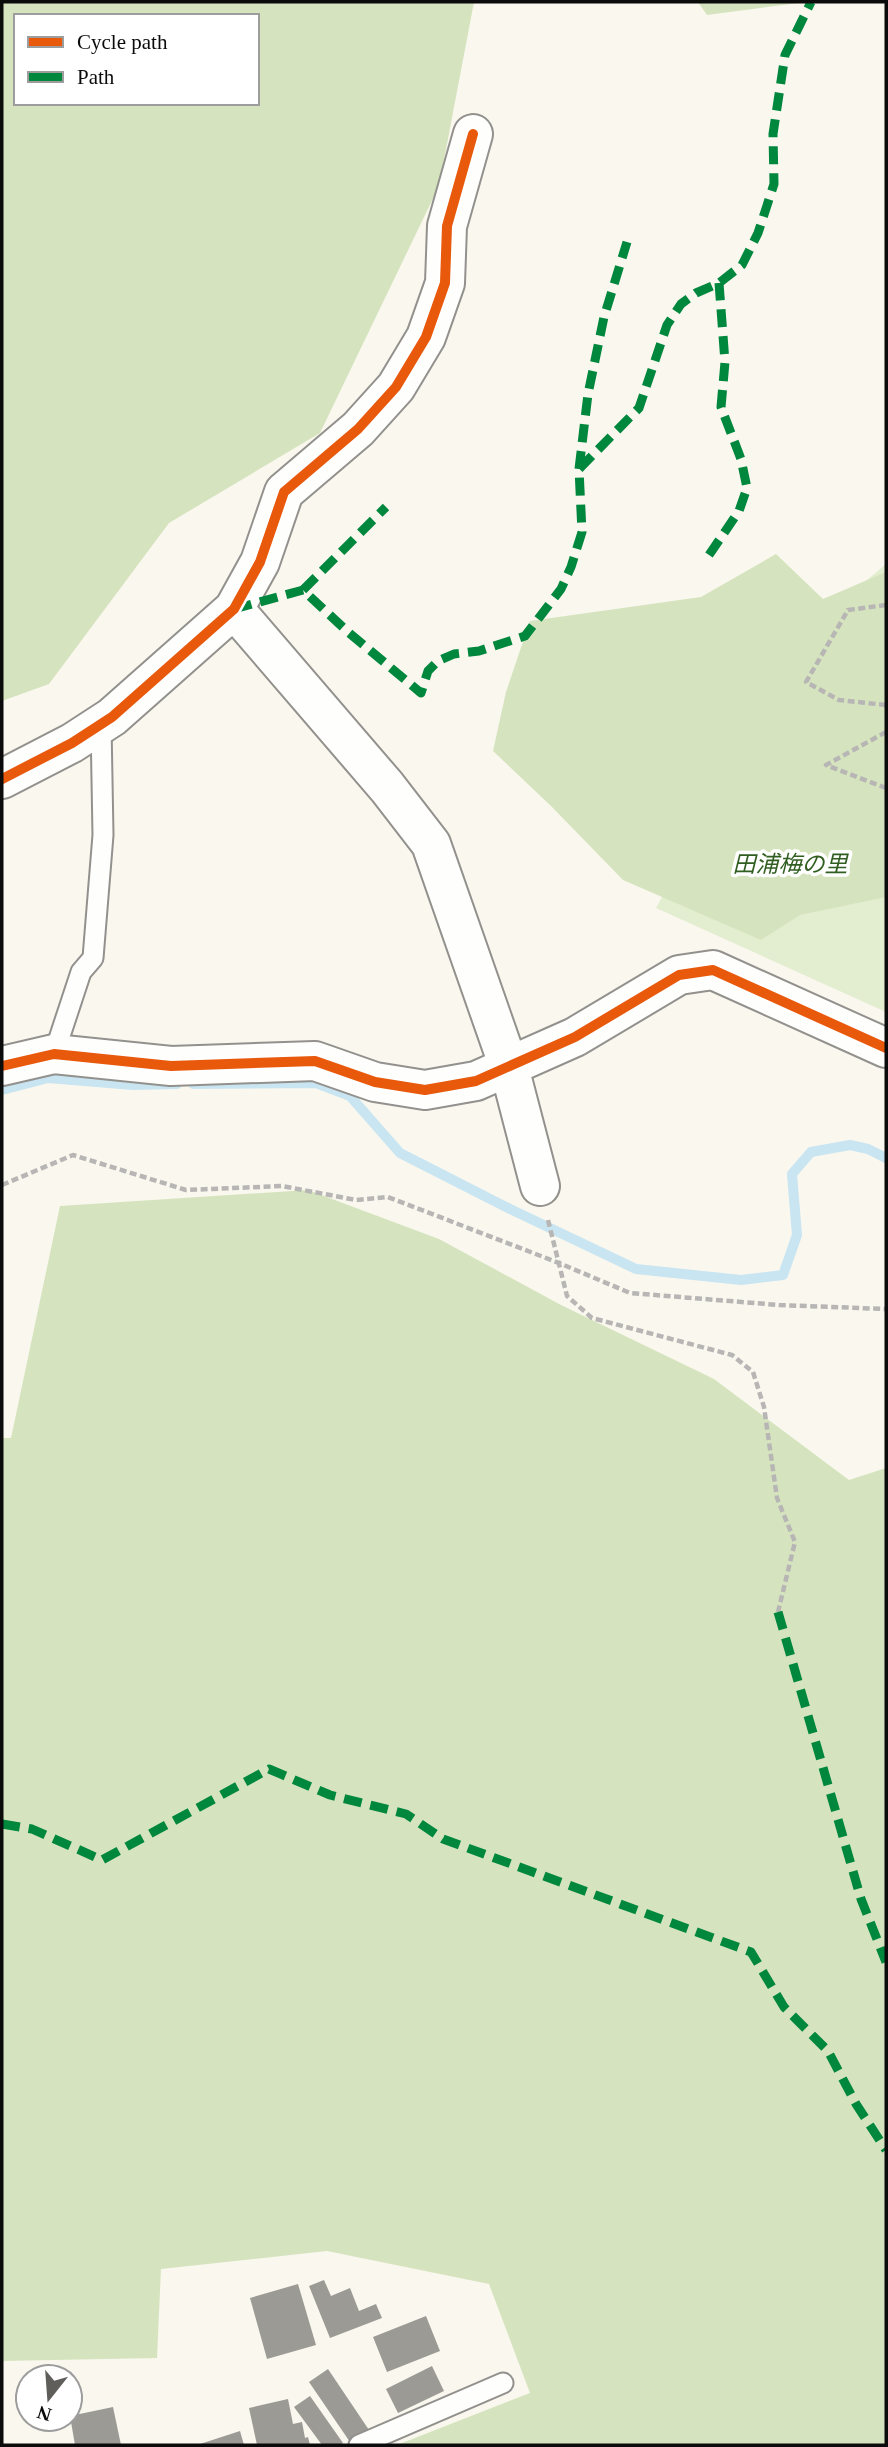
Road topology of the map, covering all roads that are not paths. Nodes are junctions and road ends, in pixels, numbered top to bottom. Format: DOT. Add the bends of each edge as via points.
graph roads {
  1 [pos="473,134"];
  2 [pos="233,609"];
  3 [pos="101,724"];
  4 [pos="2,779"];
  5 [pos="886,1048"];
  6 [pos="54,1054"];
  7 [pos="2,1066"];
  8 [pos="509,1066"];
  9 [pos="540,1186"];
  10 [pos="503,2382"];
  11 [pos="359,2445"];
  1 -- 2 [label="street" via="447,226 445,283 426,337 396,387 358,429 284,492 260,562"];
  2 -- 3 [label="street"];
  2 -- 8 [label="street" via="431,844"];
  3 -- 4 [label="street"];
  3 -- 6 [label="lane" via="103,835 93,958 81,972"];
  5 -- 8 [label="street" via="713,970 678,975 575,1037"];
  6 -- 7 [label="street"];
  6 -- 8 [label="street" via="171,1066 315,1061 375,1083 425,1090 476,1081"];
  8 -- 9 [label="street"];
  10 -- 11 [label="lane"];
}
